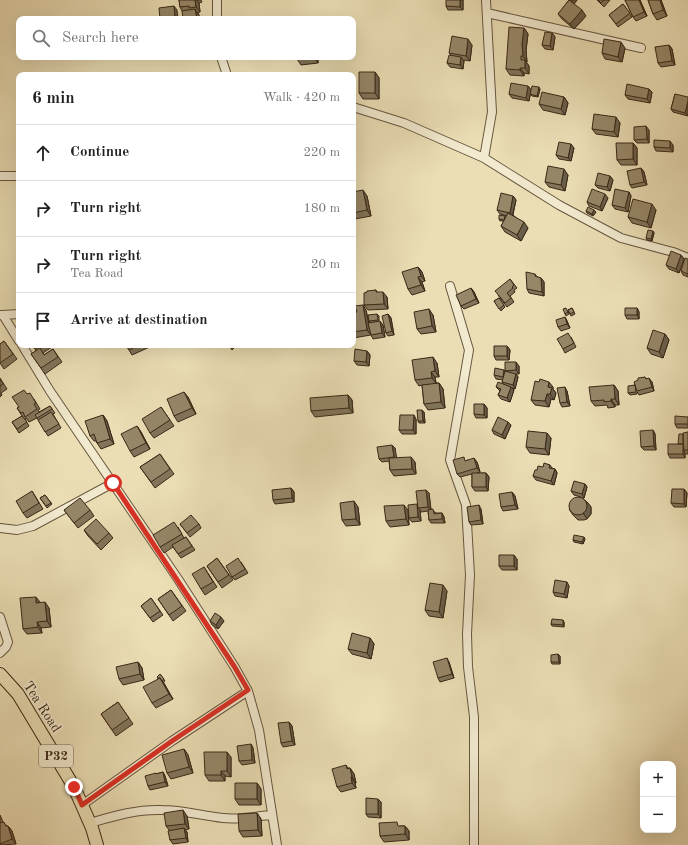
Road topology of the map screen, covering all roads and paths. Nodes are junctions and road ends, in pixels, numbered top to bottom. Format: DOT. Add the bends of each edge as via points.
graph roads {
  1 [pos="217,0"];
  2 [pos="486,0"];
  3 [pos="487,13"];
  4 [pos="217,16"];
  5 [pos="640,48"];
  6 [pos="222,60"];
  7 [pos="225,72"];
  8 [pos="356,109"];
  9 [pos="484,158"];
  10 [pos="0,176"];
  11 [pos="16,176"];
  12 [pos="688,258"];
  13 [pos="450,286"];
  14 [pos="16,314"];
  15 [pos="2,315"];
  16 [pos="16,336"];
  17 [pos="24,348"];
  18 [pos="113,483"];
  19 [pos="0,528"];
  20 [pos="0,617"];
  21 [pos="0,653"];
  22 [pos="0,674"];
  23 [pos="248,690"];
  24 [pos="82,805"];
  25 [pos="272,815"];
  26 [pos="90,823"];
  27 [pos="97,845"];
  28 [pos="277,845"];
  29 [pos="474,845"];
  1 -- 4 [label="street"];
  2 -- 3 [label="street"];
  3 -- 5 [label="street"];
  3 -- 9 [label="street" via="492,112"];
  6 -- 7 [label="street"];
  8 -- 9 [label="street" via="404,124"];
  9 -- 12 [label="street" via="559,205 621,238"];
  10 -- 11 [label="street"];
  13 -- 29 [label="street" via="469,350 450,460 466,505 470,575 468,668 474,717"];
  14 -- 15 [label="street"];
  15 -- 16 [label="street"];
  17 -- 18 [label="street"];
  18 -- 19 [label="street" via="33,526 17,530"];
  18 -- 23 [label="street"];
  20 -- 21 [label="street" via="8,642"];
  22 -- 24 [label="main road, Tea Road / P32" via="18,694 74,787"];
  23 -- 24 [label="street"];
  23 -- 25 [label="street" via="259,730"];
  24 -- 26 [label="main road, Tea Road / P32"];
  25 -- 26 [label="street" via="235,819 161,810 124,813"];
  25 -- 28 [label="street"];
  26 -- 27 [label="main road, Tea Road / P32"];
}
